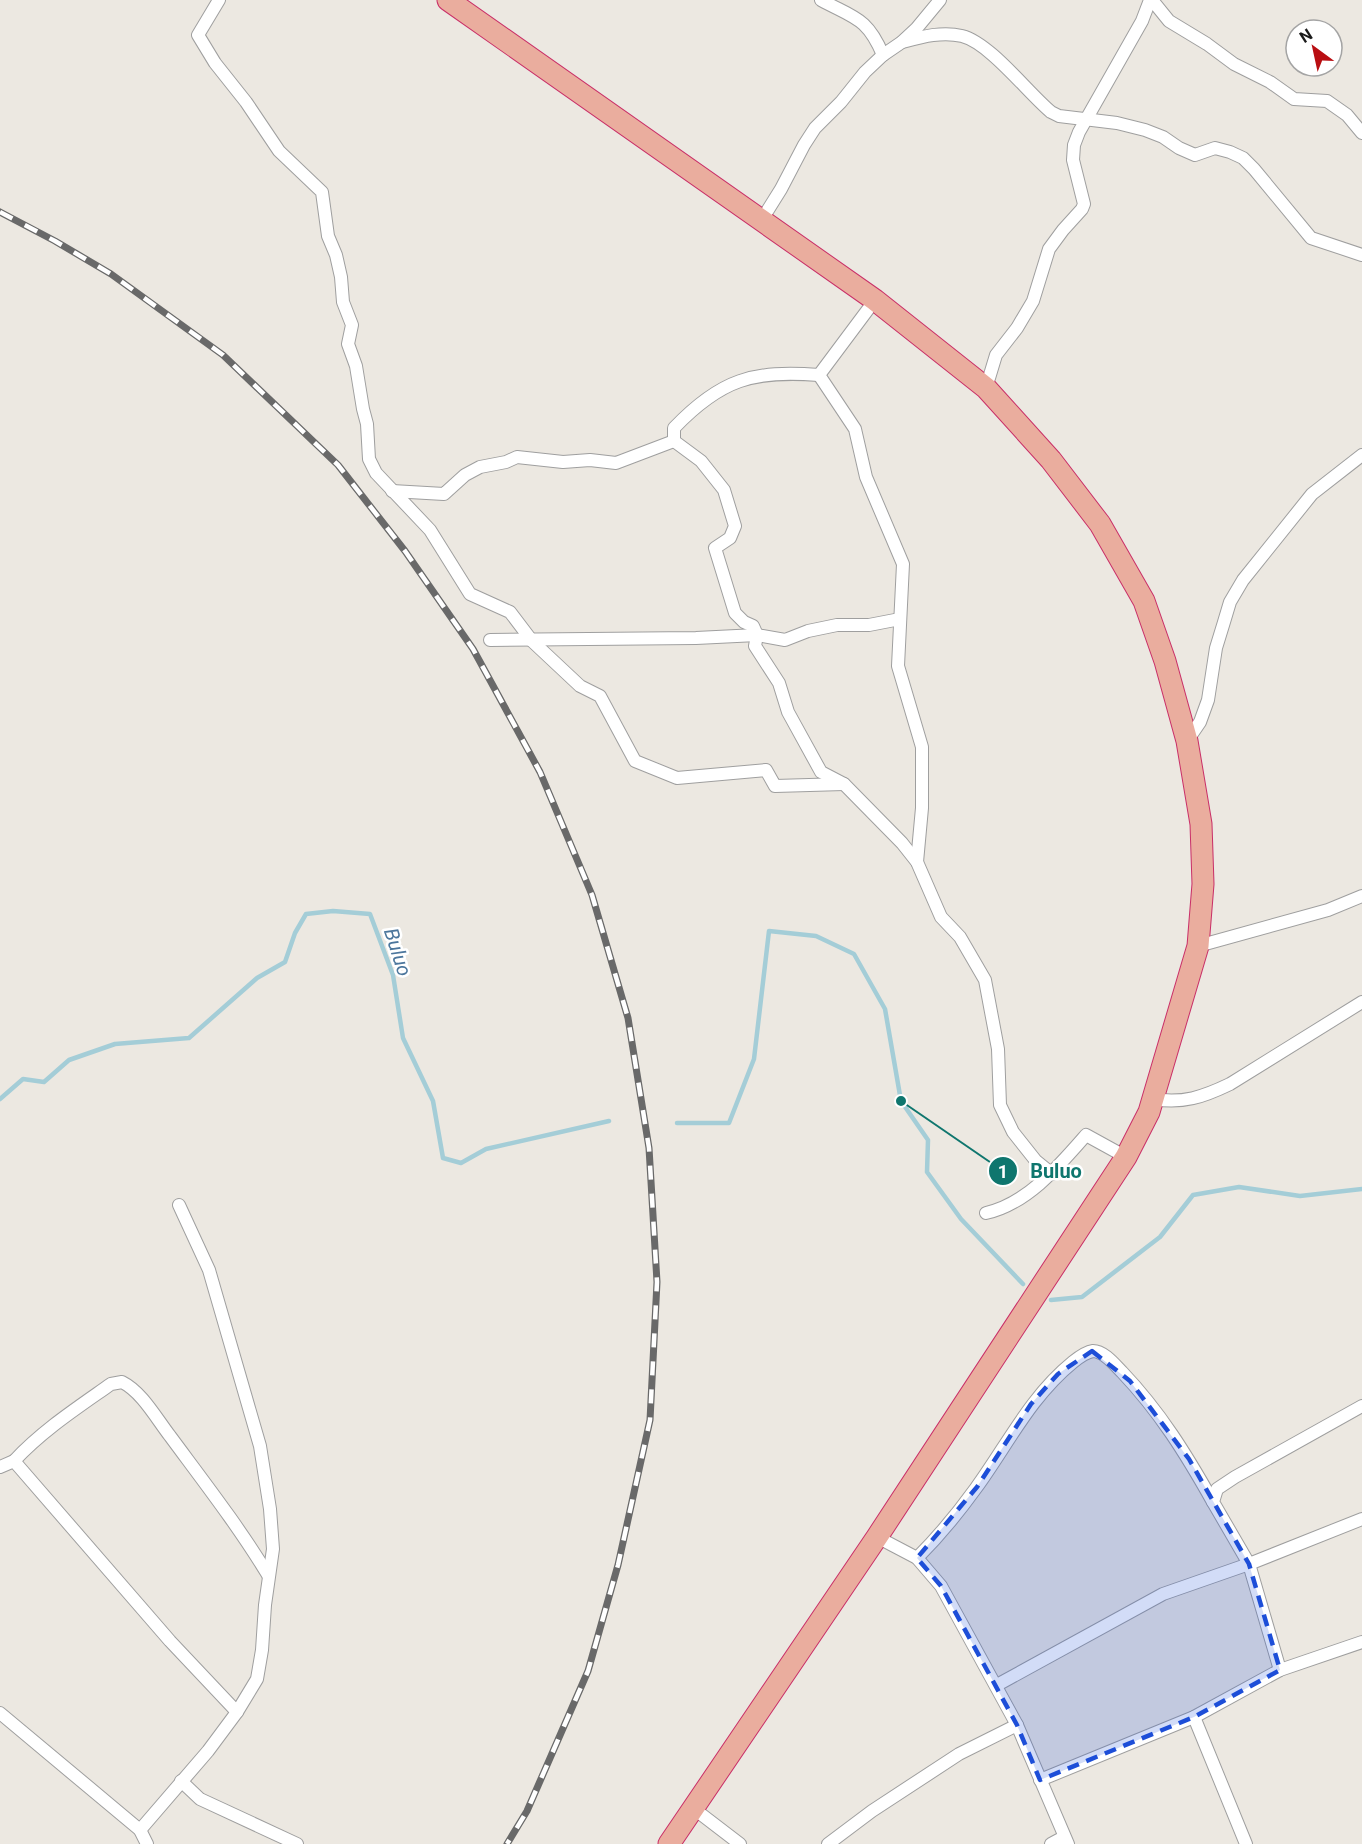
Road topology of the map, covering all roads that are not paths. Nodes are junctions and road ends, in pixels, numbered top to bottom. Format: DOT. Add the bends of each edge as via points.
graph roads {
  1 [pos="219,0"];
  2 [pos="448,0"];
  3 [pos="821,0"];
  4 [pos="940,0"];
  5 [pos="1151,0"];
  6 [pos="902,42"];
  7 [pos="883,55"];
  8 [pos="1086,120"];
  9 [pos="1362,133"];
  10 [pos="761,221"];
  11 [pos="1362,255"];
  12 [pos="875,300"];
  13 [pos="819,375"];
  14 [pos="986,388"];
  15 [pos="674,441"];
  16 [pos="1362,455"];
  17 [pos="392,491"];
  18 [pos="900,619"];
  19 [pos="757,634"];
  20 [pos="490,640"];
  21 [pos="532,641"];
  22 [pos="1187,741"];
  23 [pos="844,784"];
  24 [pos="917,862"];
  25 [pos="1362,896"];
  26 [pos="1198,946"];
  27 [pos="1362,1002"];
  28 [pos="1153,1099"];
  29 [pos="1126,1157"];
  30 [pos="1052,1174"];
  31 [pos="179,1205"];
  32 [pos="986,1213"];
  33 [pos="1362,1406"];
  34 [pos="14,1461"];
  35 [pos="0,1467"];
  36 [pos="1213,1502"];
  37 [pos="1362,1519"];
  38 [pos="877,1537"];
  39 [pos="917,1558"];
  40 [pos="1249,1564"];
  41 [pos="268,1575"];
  42 [pos="1362,1642"];
  43 [pos="1280,1670"];
  44 [pos="997,1685"];
  45 [pos="237,1712"];
  46 [pos="1194,1717"];
  47 [pos="2,1721"];
  48 [pos="1017,1725"];
  49 [pos="1040,1780"];
  50 [pos="181,1781"];
  51 [pos="693,1808"];
  52 [pos="140,1830"];
  53 [pos="1066,1840"];
  54 [pos="147,1844"];
  55 [pos="297,1844"];
  56 [pos="669,1844"];
  57 [pos="740,1844"];
  58 [pos="828,1844"];
  59 [pos="1051,1844"];
  60 [pos="1246,1844"];
  1 -- 17 [label="street" via="198,34 279,151 322,192 328,236 352,325 348,344 367,424 369,459"];
  2 -- 10 [label="highway"];
  3 -- 7 [label="street" via="864,23"];
  4 -- 6 [label="street"];
  5 -- 8 [label="street"];
  5 -- 9 [label="street" via="1168,21 1234,64 1294,99 1327,100"];
  6 -- 7 [label="street"];
  6 -- 8 [label="street" via="939,35 963,36 996,59 1051,112"];
  7 -- 10 [label="street" via="815,128"];
  8 -- 11 [label="street" via="1145,130 1188,153 1215,148 1243,158 1311,238"];
  8 -- 14 [label="street" via="1073,153 1084,204 1049,249 1033,302 996,355"];
  10 -- 12 [label="highway"];
  12 -- 13 [label="street"];
  12 -- 14 [label="highway"];
  13 -- 15 [label="street" via="762,374 717,392 694,407 674,428"];
  13 -- 18 [label="street" via="855,429 866,477 903,564"];
  14 -- 22 [label="highway" via="1051,460 1100,524 1144,601"];
  15 -- 17 [label="street" via="616,463 517,457 480,466 444,494"];
  15 -- 19 [label="street" via="701,462 724,490 735,526 730,538 716,548 735,613 753,626"];
  16 -- 22 [label="street" via="1312,494 1243,580 1230,602 1216,648 1208,700"];
  17 -- 21 [label="street" via="430,530 471,594 510,612"];
  18 -- 19 [label="street" via="869,625 837,625 785,640"];
  18 -- 24 [label="street" via="898,666 922,747"];
  19 -- 21 [label="street"];
  19 -- 23 [label="street" via="755,646 779,683 788,712 821,772"];
  20 -- 21 [label="street"];
  21 -- 23 [label="street" via="580,686 600,696 634,760 677,778 766,770 775,786"];
  22 -- 26 [label="highway" via="1201,825 1203,884"];
  23 -- 24 [label="street"];
  24 -- 30 [label="street" via="941,917 960,937 985,980 998,1049 1000,1105 1012,1132"];
  25 -- 26 [label="street" via="1328,910"];
  26 -- 28 [label="highway"];
  27 -- 28 [label="street" via="1208,1095 1171,1102"];
  28 -- 29 [label="highway"];
  29 -- 30 [label="street" via="1086,1135"];
  29 -- 38 [label="highway"];
  30 -- 32 [label="street" via="1003,1209"];
  31 -- 41 [label="street" via="209,1269 260,1446 273,1549"];
  33 -- 36 [label="street" via="1235,1477 1217,1489"];
  34 -- 35 [label="street"];
  34 -- 41 [label="street" via="57,1422 111,1384 122,1382 132,1387 163,1427 247,1540"];
  34 -- 45 [label="street"];
  36 -- 39 [label="street" via="1151,1404 1110,1361 1092,1351 1058,1374 1031,1404 977,1487"];
  36 -- 40 [label="street"];
  37 -- 40 [label="street"];
  38 -- 39 [label="street"];
  38 -- 51 [label="highway"];
  39 -- 44 [label="street" via="941,1586"];
  40 -- 43 [label="street"];
  40 -- 44 [label="street" via="1163,1594"];
  41 -- 45 [label="street" via="256,1679"];
  42 -- 43 [label="street"];
  43 -- 46 [label="street"];
  44 -- 48 [label="street"];
  45 -- 50 [label="street"];
  46 -- 49 [label="street"];
  46 -- 60 [label="street"];
  47 -- 52 [label="street"];
  48 -- 49 [label="street"];
  48 -- 58 [label="street" via="958,1754"];
  49 -- 53 [label="street"];
  50 -- 52 [label="street"];
  50 -- 55 [label="street" via="200,1799"];
  51 -- 56 [label="highway"];
  51 -- 57 [label="street"];
  52 -- 54 [label="street"];
  53 -- 59 [label="street"];
}
